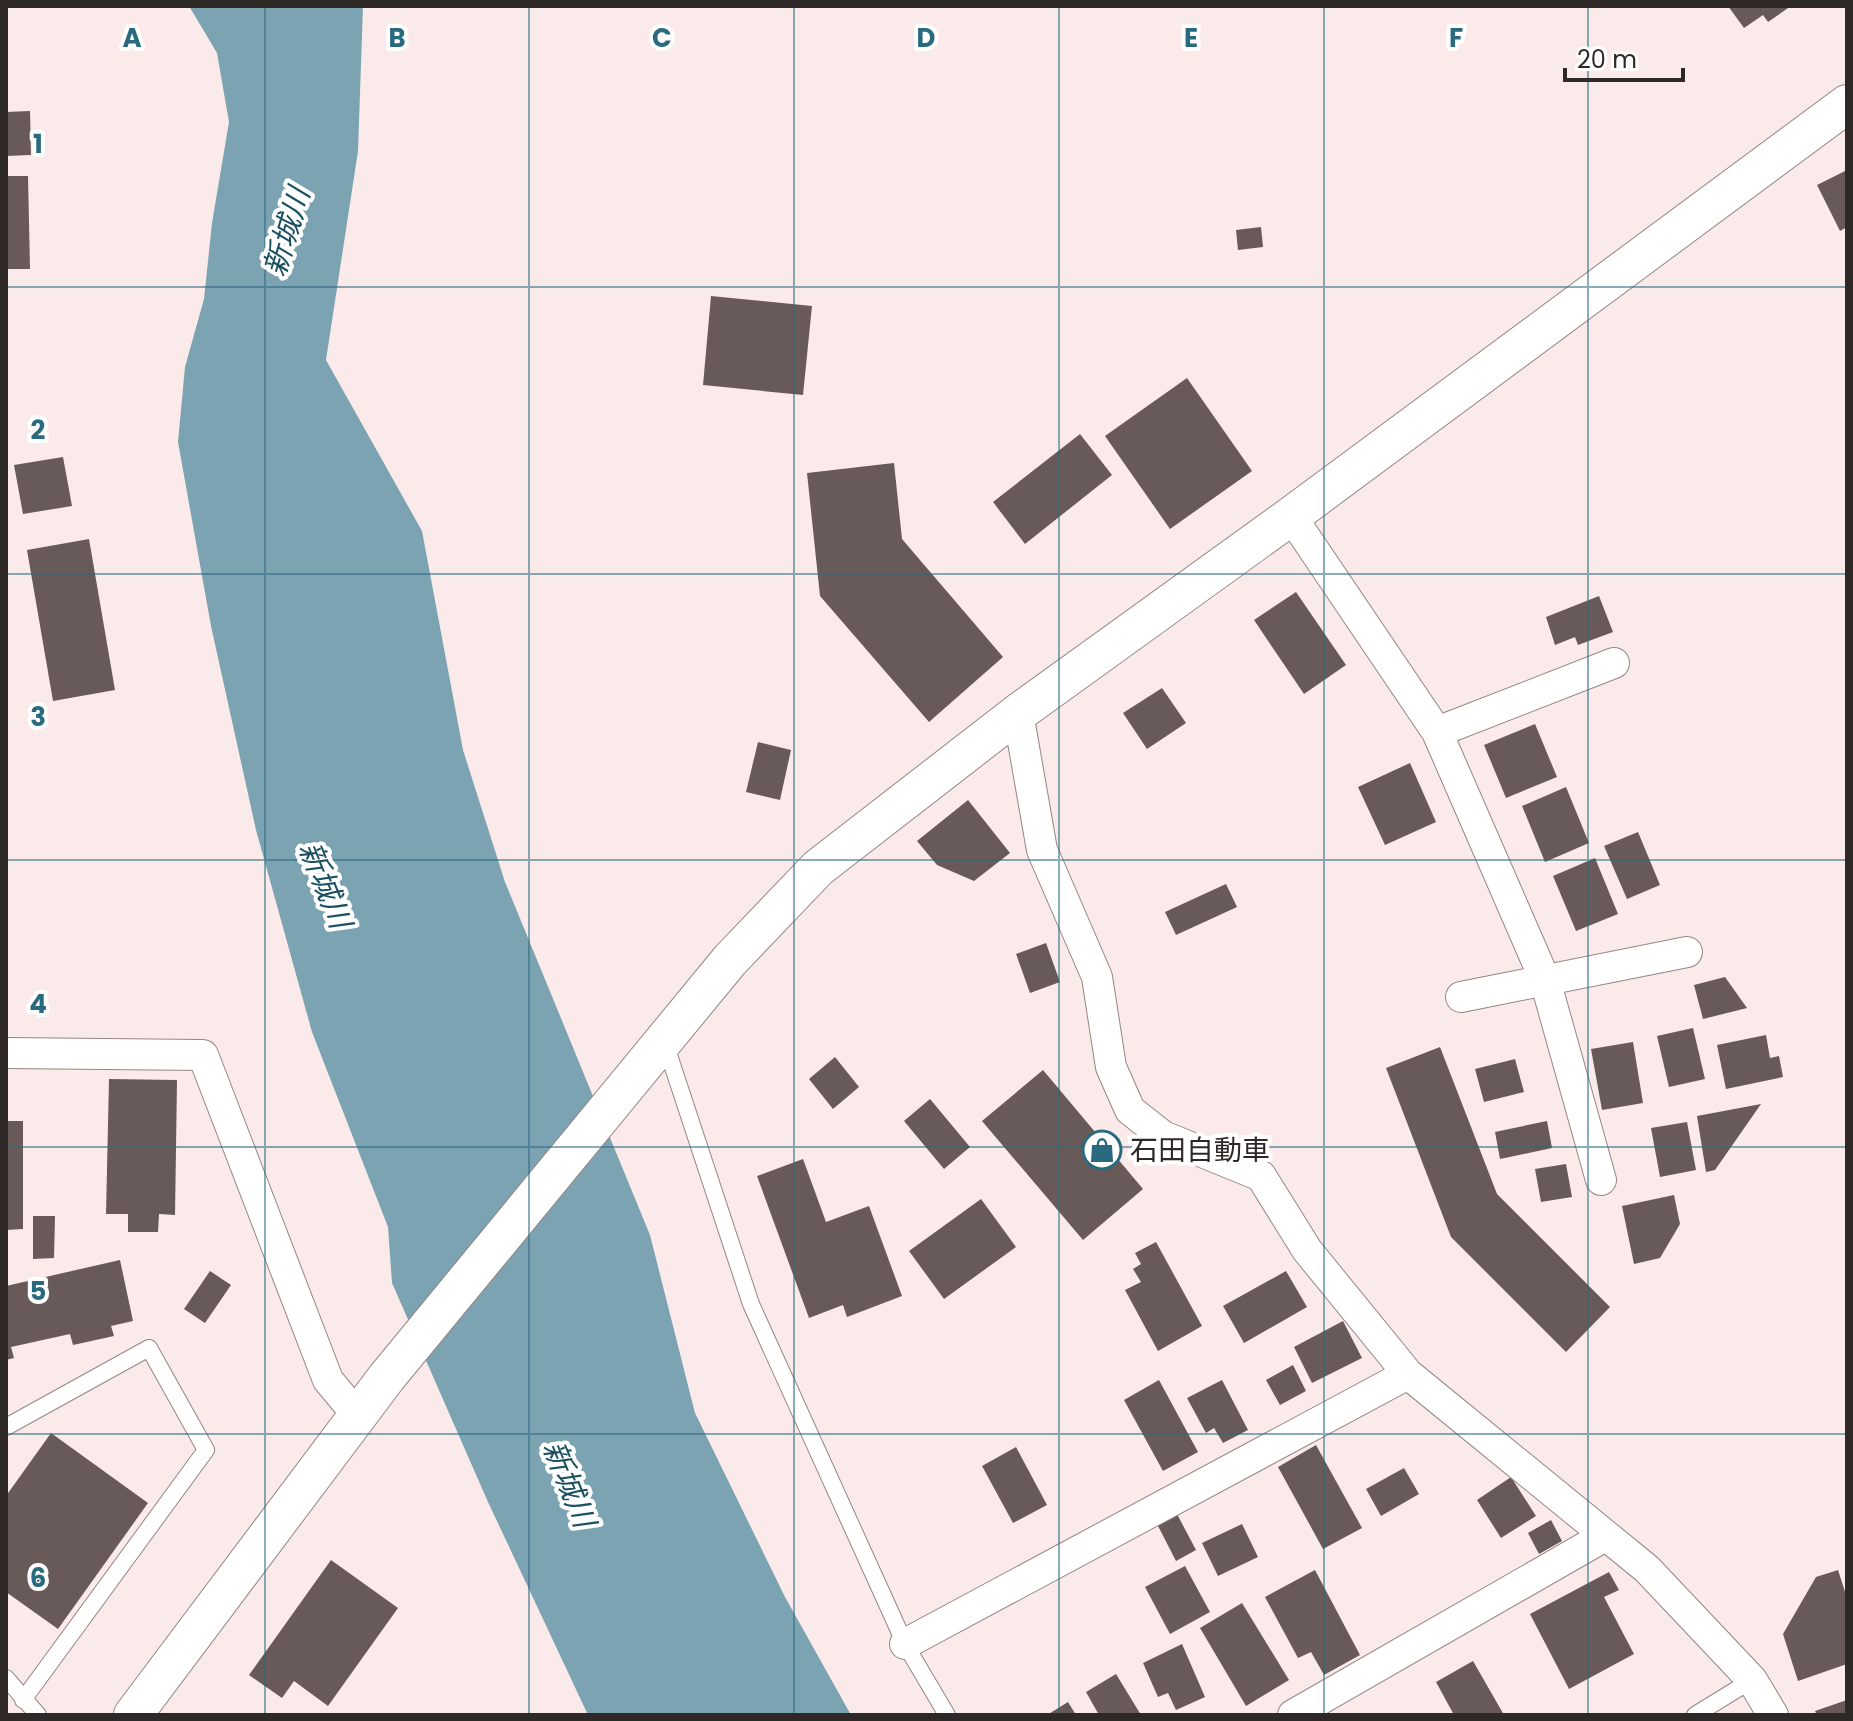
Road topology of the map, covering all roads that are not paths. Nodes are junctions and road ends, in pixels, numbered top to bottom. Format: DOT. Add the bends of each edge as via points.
graph roads {
  1 [pos="1847,104"];
  2 [pos="1291,516"];
  3 [pos="1614,663"];
  4 [pos="1018,713"];
  5 [pos="1437,732"];
  6 [pos="1687,952"];
  7 [pos="1545,980"];
  8 [pos="1461,997"];
  9 [pos="658,1049"];
  10 [pos="6,1053"];
  11 [pos="1601,1180"];
  12 [pos="1408,1374"];
  13 [pos="358,1416"];
  14 [pos="6,1427"];
  15 [pos="1605,1536"];
  16 [pos="905,1644"];
  17 [pos="6,1678"];
  18 [pos="1752,1680"];
  19 [pos="23,1700"];
  20 [pos="38,1715"];
  21 [pos="133,1715"];
  22 [pos="947,1715"];
  23 [pos="1293,1715"];
  24 [pos="1695,1715"];
  25 [pos="1773,1715"];
  1 -- 2 [label="street"];
  2 -- 4 [label="street"];
  2 -- 5 [label="street"];
  3 -- 5 [label="street"];
  4 -- 9 [label="street" via="818,868 730,960"];
  4 -- 12 [label="street" via="1042,850 1097,977 1111,1067 1130,1110 1163,1136 1261,1176 1307,1250"];
  5 -- 7 [label="street"];
  6 -- 7 [label="street"];
  7 -- 8 [label="street"];
  7 -- 11 [label="street"];
  9 -- 13 [label="street"];
  9 -- 16 [label="lane" via="751,1304"];
  10 -- 13 [label="street" via="203,1055 328,1380"];
  12 -- 15 [label="street"];
  12 -- 16 [label="street"];
  13 -- 21 [label="street"];
  14 -- 19 [label="lane" via="149,1348 206,1450"];
  15 -- 18 [label="street" via="1647,1569"];
  15 -- 23 [label="street"];
  16 -- 22 [label="lane"];
  17 -- 19 [label="lane"];
  18 -- 24 [label="lane"];
  18 -- 25 [label="street"];
  19 -- 20 [label="lane"];
}
